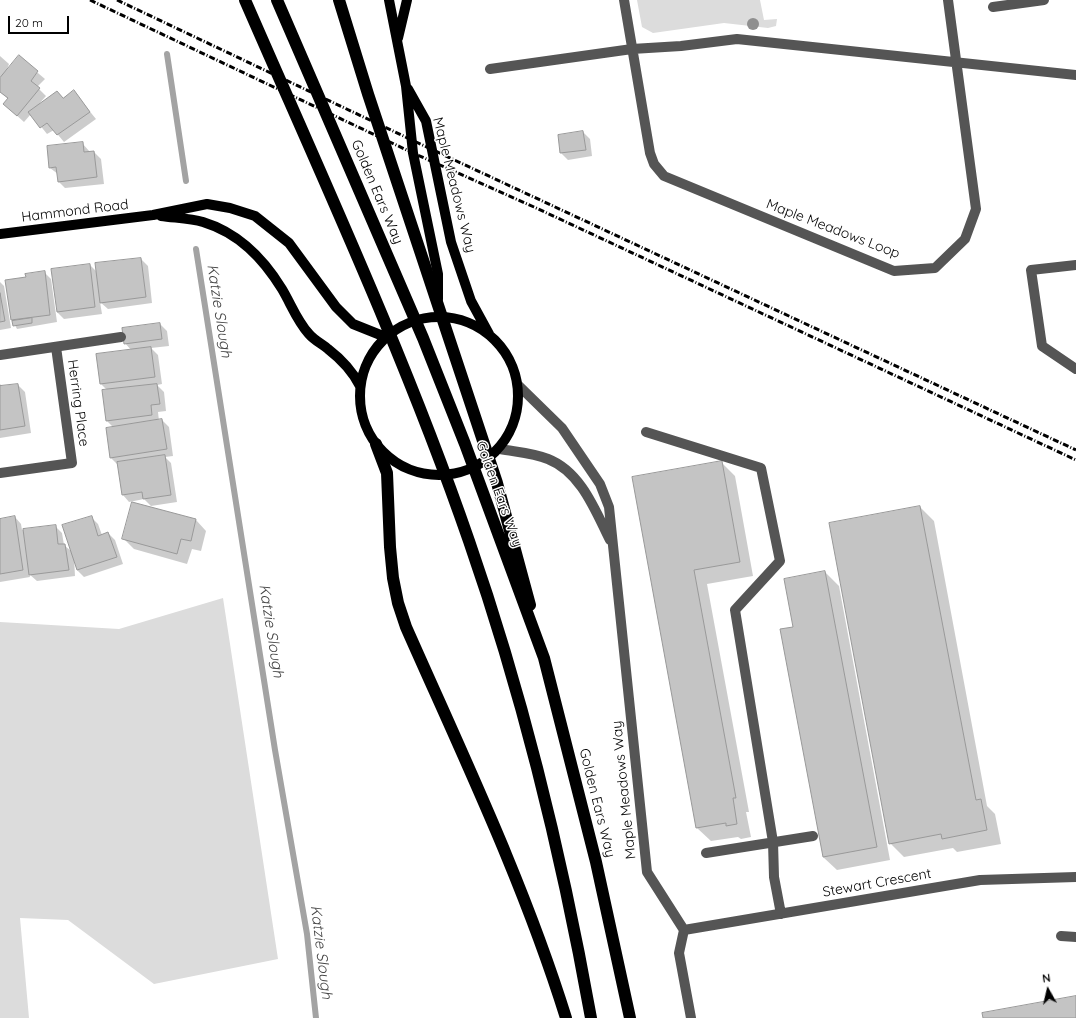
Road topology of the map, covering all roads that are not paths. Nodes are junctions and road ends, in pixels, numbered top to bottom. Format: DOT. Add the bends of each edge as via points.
graph roads {
  1 [pos="245,0"];
  2 [pos="276,0"];
  3 [pos="340,0"];
  4 [pos="389,0"];
  5 [pos="407,0"];
  6 [pos="624,0"];
  7 [pos="948,0"];
  8 [pos="1044,0"];
  9 [pos="993,7"];
  10 [pos="397,42"];
  11 [pos="632,49"];
  12 [pos="957,62"];
  13 [pos="490,69"];
  14 [pos="1076,75"];
  15 [pos="406,86"];
  16 [pos="153,215"];
  17 [pos="0,234"];
  18 [pos="1076,265"];
  19 [pos="434,316"];
  20 [pos="383,336"];
  21 [pos="490,336"];
  22 [pos="121,338"];
  23 [pos="56,347"];
  24 [pos="0,355"];
  25 [pos="1076,369"];
  26 [pos="518,385"];
  27 [pos="360,386"];
  28 [pos="646,432"];
  29 [pos="376,444"];
  30 [pos="500,449"];
  31 [pos="0,473"];
  32 [pos="613,547"];
  33 [pos="544,658"];
  34 [pos="813,836"];
  35 [pos="773,842"];
  36 [pos="706,853"];
  37 [pos="1076,877"];
  38 [pos="781,914"];
  39 [pos="684,930"];
  40 [pos="1061,936"];
  41 [pos="1076,937"];
  42 [pos="566,1018"];
  43 [pos="591,1018"];
  44 [pos="630,1018"];
  45 [pos="691,1018"];
  1 -- 43 [label="highway" via="373,292 432,438 495,617 537,762 556,841"];
  2 -- 33 [label="highway, Golden Ears Way" via="423,338"];
  3 -- 33 [label="highway" via="496,483"];
  4 -- 10 [label="main road, Maple Meadows Way"];
  5 -- 10 [label="main road"];
  6 -- 11 [label="street, Maple Meadows Loop"];
  7 -- 12 [label="street, Maple Meadows Loop"];
  8 -- 9 [label="street"];
  10 -- 15 [label="main road, Maple Meadows Way"];
  11 -- 12 [label="street" via="737,39"];
  11 -- 12 [label="street, Maple Meadows Loop" via="650,153 654,164 664,176 894,271 935,268 965,239 976,209"];
  11 -- 13 [label="street"];
  12 -- 14 [label="street"];
  15 -- 19 [label="main road, Maple Meadows Way" via="413,153 438,274 438,299"];
  15 -- 21 [label="main road, Maple Meadows Way" via="426,121 451,242 471,301"];
  16 -- 17 [label="main road, Hammond Road"];
  16 -- 20 [label="main road, Hammond Road" via="207,204 255,216 289,243 336,307 353,324"];
  16 -- 27 [label="main road, Hammond Road" via="202,222 239,239 257,254 271,272 309,334 334,354"];
  18 -- 25 [label="street" via="1031,270 1042,346"];
  19 -- 20 [label="main road" via="412,321"];
  19 -- 21 [label="main road" via="442,315 466,321"];
  20 -- 27 [label="main road" via="370,356"];
  21 -- 26 [label="main road" via="497,341 514,366"];
  22 -- 23 [label="street"];
  23 -- 24 [label="street"];
  23 -- 31 [label="street, Herring Place" via="72,462"];
  26 -- 30 [label="main road" via="520,395 515,424"];
  26 -- 32 [label="street, Maple Meadows Way" via="562,428 600,484 609,508"];
  27 -- 29 [label="main road" via="362,416"];
  28 -- 35 [label="street" via="761,468 780,562 735,610"];
  29 -- 30 [label="main road" via="399,466 426,474 453,474 479,466"];
  29 -- 42 [label="highway" via="387,473 390,547 398,603 502,844"];
  30 -- 32 [label="street, Maple Meadows Way" via="549,459 566,470 588,495"];
  32 -- 39 [label="street, Maple Meadows Way" via="647,872"];
  33 -- 44 [label="highway, Golden Ears Way" via="596,862"];
  34 -- 35 [label="street"];
  35 -- 36 [label="street"];
  35 -- 38 [label="street" via="774,877"];
  37 -- 38 [label="street, Stewart Crescent" via="980,880"];
  38 -- 39 [label="street, Stewart Crescent"];
  39 -- 45 [label="street" via="679,953"];
  40 -- 41 [label="street"];
}
